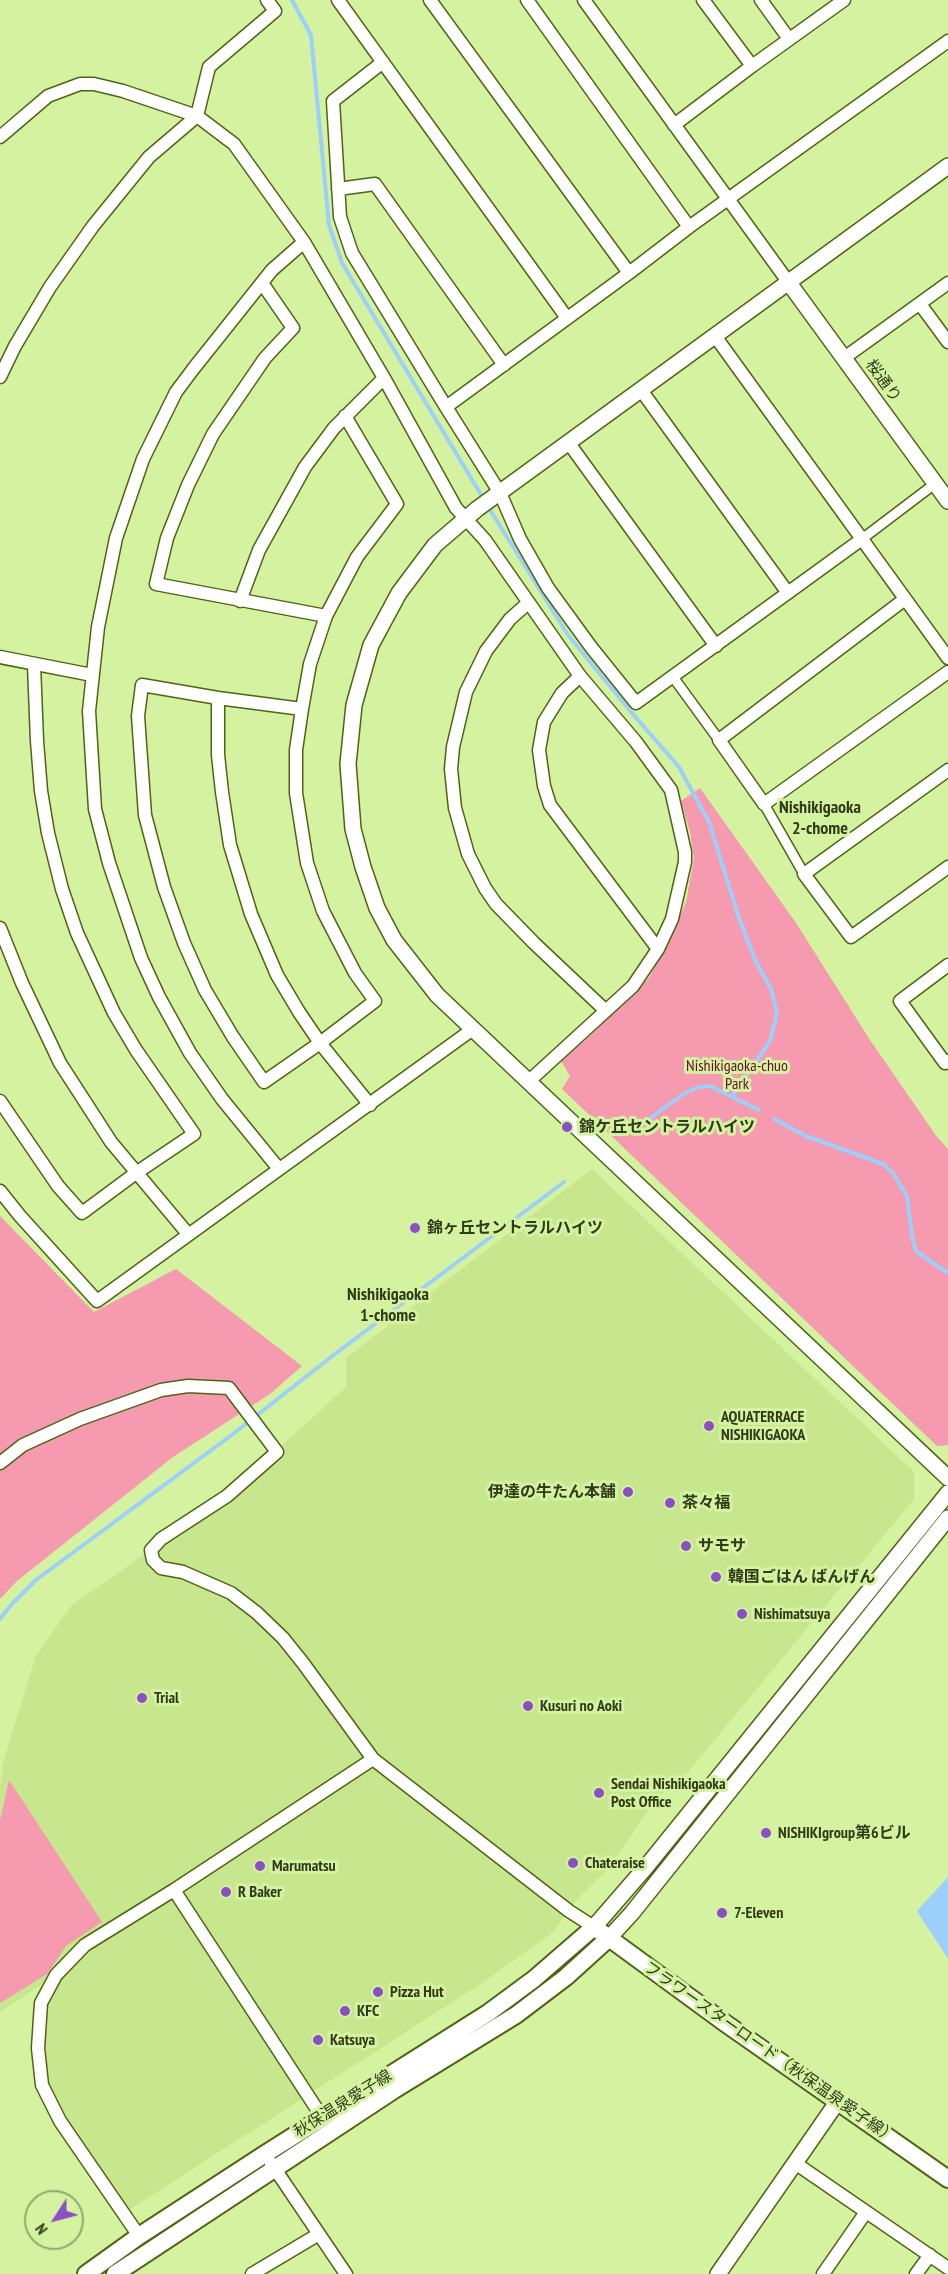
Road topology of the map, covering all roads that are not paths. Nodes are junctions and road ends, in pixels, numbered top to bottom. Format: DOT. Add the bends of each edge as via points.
graph roads {
  1 [pos="267,0"];
  2 [pos="338,0"];
  3 [pos="430,0"];
  4 [pos="527,0"];
  5 [pos="584,0"];
  6 [pos="703,0"];
  7 [pos="761,0"];
  8 [pos="844,0"];
  9 [pos="789,39"];
  10 [pos="948,41"];
  11 [pos="383,62"];
  12 [pos="752,66"];
  13 [pos="197,116"];
  14 [pos="674,125"];
  15 [pos="0,137"];
  16 [pos="948,166"];
  17 [pos="338,189"];
  18 [pos="728,199"];
  19 [pos="689,227"];
  20 [pos="304,242"];
  21 [pos="629,273"];
  22 [pos="262,283"];
  23 [pos="789,283"];
  24 [pos="948,283"];
  25 [pos="920,304"];
  26 [pos="567,318"];
  27 [pos="715,336"];
  28 [pos="948,342"];
  29 [pos="844,358"];
  30 [pos="504,364"];
  31 [pos="0,377"];
  32 [pos="384,378"];
  33 [pos="641,390"];
  34 [pos="446,407"];
  35 [pos="345,416"];
  36 [pos="568,442"];
  37 [pos="928,489"];
  38 [pos="948,501"];
  39 [pos="483,505"];
  40 [pos="862,539"];
  41 [pos="788,593"];
  42 [pos="905,599"];
  43 [pos="240,601"];
  44 [pos="528,603"];
  45 [pos="326,616"];
  46 [pos="717,646"];
  47 [pos="0,657"];
  48 [pos="948,658"];
  49 [pos="34,665"];
  50 [pos="948,672"];
  51 [pos="92,675"];
  52 [pos="580,676"];
  53 [pos="673,677"];
  54 [pos="218,698"];
  55 [pos="302,709"];
  56 [pos="719,740"];
  57 [pos="948,770"];
  58 [pos="764,804"];
  59 [pos="948,867"];
  60 [pos="804,874"];
  61 [pos="0,928"];
  62 [pos="657,950"];
  63 [pos="948,965"];
  64 [pos="606,1011"];
  65 [pos="473,1029"];
  66 [pos="320,1043"];
  67 [pos="948,1061"];
  68 [pos="528,1082"];
  69 [pos="0,1101"];
  70 [pos="370,1105"];
  71 [pos="279,1169"];
  72 [pos="136,1173"];
  73 [pos="0,1191"];
  74 [pos="188,1233"];
  75 [pos="0,1463"];
  76 [pos="948,1478"];
  77 [pos="948,1493"];
  78 [pos="948,1518"];
  79 [pos="373,1759"];
  80 [pos="174,1890"];
  81 [pos="594,1927"];
  82 [pos="609,1938"];
  83 [pos="838,2101"];
  84 [pos="322,2117"];
  85 [pos="265,2154"];
  86 [pos="795,2163"];
  87 [pos="275,2170"];
  88 [pos="948,2178"];
  89 [pos="866,2212"];
  90 [pos="318,2234"];
  91 [pos="139,2236"];
  92 [pos="930,2255"];
  93 [pos="948,2268"];
  94 [pos="87,2274"];
  95 [pos="115,2274"];
  96 [pos="252,2274"];
  97 [pos="346,2274"];
  98 [pos="718,2274"];
  99 [pos="823,2274"];
  100 [pos="916,2274"];
  1 -- 13 [label="street" via="275,11 209,67"];
  2 -- 11 [label="street"];
  3 -- 21 [label="street"];
  4 -- 19 [label="street"];
  5 -- 14 [label="street"];
  6 -- 12 [label="street"];
  7 -- 9 [label="street"];
  8 -- 9 [label="street"];
  9 -- 12 [label="street"];
  10 -- 18 [label="street"];
  11 -- 17 [label="street" via="333,101"];
  11 -- 26 [label="street"];
  12 -- 14 [label="street"];
  13 -- 15 [label="street" via="123,91 80,84 48,96"];
  13 -- 20 [label="street" via="234,144"];
  13 -- 31 [label="street" via="149,157 93,226 50,287"];
  14 -- 18 [label="street"];
  16 -- 23 [label="street"];
  17 -- 30 [label="street" via="375,184"];
  17 -- 34 [label="street" via="340,217 352,253"];
  18 -- 19 [label="street"];
  18 -- 23 [label="street"];
  19 -- 21 [label="street"];
  20 -- 22 [label="street"];
  20 -- 32 [label="street"];
  21 -- 26 [label="street"];
  22 -- 43 [label="street" via="293,328 265,358 213,434 171,528 156,584"];
  22 -- 51 [label="street" via="176,392 143,459 116,538"];
  23 -- 27 [label="street"];
  23 -- 29 [label="street, 桜通り"];
  24 -- 25 [label="street"];
  25 -- 28 [label="street"];
  25 -- 29 [label="street"];
  26 -- 30 [label="street"];
  27 -- 33 [label="street"];
  27 -- 40 [label="street"];
  29 -- 38 [label="street, 桜通り"];
  30 -- 34 [label="street"];
  32 -- 35 [label="street"];
  32 -- 39 [label="street" via="456,508"];
  33 -- 36 [label="street"];
  33 -- 41 [label="street"];
  34 -- 39 [label="street"];
  35 -- 43 [label="street" via="305,467 273,522"];
  35 -- 45 [label="street" via="397,504 357,557"];
  36 -- 39 [label="street"];
  36 -- 46 [label="street"];
  37 -- 40 [label="street"];
  39 -- 44 [label="street" via="484,540"];
  39 -- 53 [label="street" via="520,539 548,588 636,703"];
  39 -- 65 [label="street" via="435,545 384,619 371,645 354,705 348,764 353,829 377,908 412,965"];
  40 -- 41 [label="street"];
  40 -- 42 [label="street"];
  41 -- 46 [label="street"];
  42 -- 48 [label="street"];
  42 -- 56 [label="street"];
  43 -- 45 [label="street"];
  44 -- 52 [label="street"];
  44 -- 64 [label="street" via="510,619 486,651 466,692 451,768 455,808 468,854 496,904"];
  45 -- 55 [label="street" via="310,664"];
  46 -- 53 [label="street"];
  47 -- 49 [label="street"];
  49 -- 51 [label="street"];
  49 -- 72 [label="street" via="41,791 62,889 77,933 114,1013 194,1134"];
  50 -- 58 [label="street"];
  51 -- 71 [label="street" via="89,711 95,810 131,931 159,997 190,1053"];
  52 -- 62 [label="street" via="671,790 685,862 672,919"];
  52 -- 62 [label="street" via="562,693 544,722 539,750 544,786 550,806"];
  53 -- 56 [label="street"];
  54 -- 55 [label="street"];
  54 -- 66 [label="street" via="222,792 240,880 277,975"];
  54 -- 66 [label="street" via="142,685 138,736 145,815 164,887 205,990 264,1082"];
  55 -- 66 [label="street" via="295,771 307,862 341,948 375,1001"];
  56 -- 58 [label="street"];
  57 -- 60 [label="street"];
  58 -- 60 [label="street"];
  59 -- 60 [label="street" via="851,937"];
  61 -- 72 [label="street" via="60,1063"];
  62 -- 64 [label="street" via="633,986"];
  63 -- 67 [label="street" via="900,1001 945,1064"];
  64 -- 68 [label="street"];
  65 -- 68 [label="street"];
  65 -- 70 [label="street"];
  66 -- 70 [label="street"];
  68 -- 76 [label="street"];
  69 -- 72 [label="street" via="58,1186 82,1213"];
  70 -- 71 [label="street"];
  71 -- 74 [label="street"];
  72 -- 74 [label="street"];
  73 -- 74 [label="street" via="97,1301"];
  75 -- 79 [label="street" via="23,1445 80,1419 169,1388 229,1388 277,1452 227,1496 161,1539 151,1550 153,1560 161,1568 183,1572 231,1593 257,1613 303,1663"];
  77 -- 81 [label="street"];
  78 -- 82 [label="street"];
  79 -- 80 [label="street"];
  79 -- 81 [label="street"];
  80 -- 84 [label="street"];
  80 -- 91 [label="street" via="85,1945 56,1975 41,2003 38,2048 42,2085 60,2121"];
  81 -- 82 [label="main road, フラワースターロード（秋保温泉愛子線）"];
  81 -- 84 [label="main road, 秋保温泉愛子線" via="488,2013"];
  82 -- 83 [label="main road, フラワースターロード（秋保温泉愛子線）"];
  82 -- 87 [label="main road, 秋保温泉愛子線" via="516,2015"];
  83 -- 86 [label="street"];
  83 -- 88 [label="main road, フラワースターロード（秋保温泉愛子線）"];
  84 -- 85 [label="main road, 秋保温泉愛子線"];
  85 -- 87 [label="street"];
  85 -- 91 [label="main road, 秋保温泉愛子線"];
  86 -- 89 [label="street"];
  86 -- 98 [label="street"];
  87 -- 90 [label="street"];
  87 -- 95 [label="main road, 秋保温泉愛子線"];
  89 -- 92 [label="street"];
  89 -- 99 [label="street"];
  90 -- 96 [label="street"];
  90 -- 97 [label="street"];
  91 -- 94 [label="main road, 秋保温泉愛子線"];
  92 -- 93 [label="street"];
  92 -- 100 [label="street"];
}
